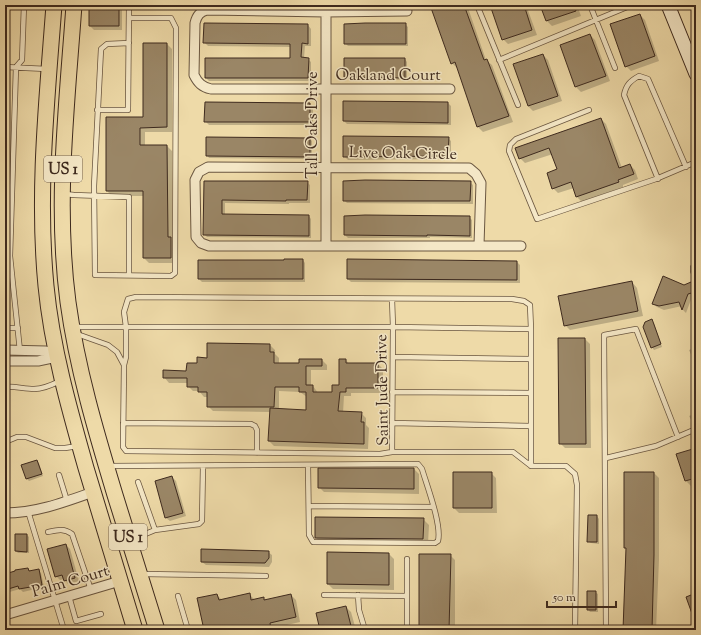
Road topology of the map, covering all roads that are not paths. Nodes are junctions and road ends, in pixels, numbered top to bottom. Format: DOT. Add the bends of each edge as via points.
graph roads {
  1 [pos="24,5"];
  2 [pos="54,5"];
  3 [pos="74,5"];
  4 [pos="129,5"];
  5 [pos="477,5"];
  6 [pos="590,5"];
  7 [pos="632,5"];
  8 [pos="668,5"];
  9 [pos="326,8"];
  10 [pos="407,11"];
  11 [pos="129,18"];
  12 [pos="596,20"];
  13 [pos="129,43"];
  14 [pos="499,60"];
  15 [pos="5,67"];
  16 [pos="16,67"];
  17 [pos="615,68"];
  18 [pos="49,69"];
  19 [pos="696,74"];
  20 [pos="326,88"];
  21 [pos="450,89"];
  22 [pos="518,105"];
  23 [pos="97,110"];
  24 [pos="589,110"];
  25 [pos="44,160"];
  26 [pos="696,162"];
  27 [pos="327,167"];
  28 [pos="686,167"];
  29 [pos="658,179"];
  30 [pos="62,193"];
  31 [pos="93,196"];
  32 [pos="479,245"];
  33 [pos="326,246"];
  34 [pos="522,246"];
  35 [pos="696,264"];
  36 [pos="129,275"];
  37 [pos="696,279"];
  38 [pos="392,298"];
  39 [pos="50,314"];
  40 [pos="126,327"];
  41 [pos="393,327"];
  42 [pos="5,328"];
  43 [pos="18,328"];
  44 [pos="531,328"];
  45 [pos="73,330"];
  46 [pos="5,350"];
  47 [pos="20,350"];
  48 [pos="57,357"];
  49 [pos="393,357"];
  50 [pos="531,359"];
  51 [pos="5,361"];
  52 [pos="19,361"];
  53 [pos="124,365"];
  54 [pos="82,378"];
  55 [pos="62,380"];
  56 [pos="5,386"];
  57 [pos="392,392"];
  58 [pos="531,393"];
  59 [pos="123,423"];
  60 [pos="392,423"];
  61 [pos="531,426"];
  62 [pos="696,429"];
  63 [pos="678,437"];
  64 [pos="5,442"];
  65 [pos="80,446"];
  66 [pos="392,452"];
  67 [pos="257,453"];
  68 [pos="606,458"];
  69 [pos="308,465"];
  70 [pos="106,466"];
  71 [pos="203,466"];
  72 [pos="531,466"];
  73 [pos="59,475"];
  74 [pos="138,482"];
  75 [pos="93,492"];
  76 [pos="67,501"];
  77 [pos="309,506"];
  78 [pos="433,507"];
  79 [pos="28,512"];
  80 [pos="5,513"];
  81 [pos="155,530"];
  82 [pos="48,532"];
  83 [pos="129,540"];
  84 [pos="111,551"];
  85 [pos="407,559"];
  86 [pos="139,574"];
  87 [pos="266,576"];
  88 [pos="120,581"];
  89 [pos="91,590"];
  90 [pos="324,594"];
  91 [pos="358,595"];
  92 [pos="69,596"];
  93 [pos="178,596"];
  94 [pos="407,596"];
  95 [pos="55,600"];
  96 [pos="150,608"];
  97 [pos="101,614"];
  98 [pos="5,615"];
  99 [pos="64,630"];
  100 [pos="135,630"];
  101 [pos="157,630"];
  102 [pos="188,630"];
  103 [pos="365,630"];
  104 [pos="407,630"];
  105 [pos="575,630"];
  106 [pos="606,630"];
  1 -- 16 [label="lane" via="22,60"];
  2 -- 18 [label="main road, US 1"];
  3 -- 30 [label="main road, US 1"];
  4 -- 11 [label="lane"];
  5 -- 14 [label="lane"];
  6 -- 12 [label="lane"];
  7 -- 12 [label="lane"];
  8 -- 19 [label="street"];
  9 -- 10 [label="street"];
  9 -- 20 [label="street, Tall Oaks Drive"];
  9 -- 20 [label="street, Oakland Court" via="201,12 195,23 194,75 203,88 210,89"];
  11 -- 13 [label="lane"];
  11 -- 36 [label="lane" via="171,18 176,28 175,273 171,276"];
  12 -- 14 [label="lane"];
  12 -- 17 [label="lane"];
  13 -- 23 [label="lane" via="107,44 101,49"];
  13 -- 23 [label="lane" via="128,110"];
  14 -- 22 [label="lane"];
  15 -- 16 [label="lane"];
  16 -- 18 [label="lane"];
  16 -- 43 [label="lane" via="10,256"];
  18 -- 25 [label="main road, US 1"];
  20 -- 21 [label="street, Oakland Court"];
  20 -- 27 [label="street, Tall Oaks Drive"];
  23 -- 31 [label="lane"];
  24 -- 29 [label="lane" via="516,139 510,145 509,151 538,220"];
  25 -- 30 [label="main road" via="52,183"];
  25 -- 39 [label="main road, US 1" via="42,219"];
  26 -- 28 [label="lane"];
  27 -- 32 [label="street, Live Oak Circle" via="469,168 481,183"];
  27 -- 33 [label="street, Tall Oaks Drive"];
  27 -- 33 [label="street" via="208,167 199,172 195,180 196,236 201,243 209,246"];
  28 -- 29 [label="lane"];
  28 -- 29 [label="lane" via="648,79 639,76 630,80 624,95"];
  30 -- 31 [label="lane"];
  30 -- 45 [label="main road, US 1" via="65,271"];
  31 -- 36 [label="lane" via="95,275"];
  31 -- 36 [label="lane" via="129,197"];
  32 -- 33 [label="street"];
  32 -- 34 [label="street"];
  35 -- 37 [label="lane" via="693,266"];
  38 -- 40 [label="lane" via="136,297 128,299 124,312"];
  38 -- 41 [label="lane"];
  38 -- 44 [label="lane" via="524,301 530,305"];
  39 -- 45 [label="main road" via="66,330"];
  39 -- 48 [label="main road, US 1"];
  40 -- 41 [label="lane, Saint Jude Drive"];
  40 -- 45 [label="lane, Saint Jude Drive"];
  40 -- 53 [label="lane"];
  41 -- 44 [label="lane"];
  41 -- 49 [label="lane, Saint Jude Drive"];
  42 -- 43 [label="lane"];
  43 -- 47 [label="lane"];
  44 -- 50 [label="lane"];
  45 -- 53 [label="lane" via="84,338 108,344 117,352"];
  45 -- 54 [label="main road, US 1"];
  46 -- 47 [label="street"];
  47 -- 48 [label="street" via="46,351"];
  47 -- 52 [label="lane"];
  48 -- 52 [label="street"];
  48 -- 54 [label="main road" via="68,360"];
  48 -- 55 [label="main road, US 1"];
  49 -- 50 [label="lane"];
  49 -- 57 [label="lane, Saint Jude Drive"];
  50 -- 58 [label="lane"];
  51 -- 52 [label="street"];
  53 -- 59 [label="lane"];
  54 -- 70 [label="main road, US 1"];
  55 -- 56 [label="lane" via="36,389"];
  55 -- 65 [label="main road, US 1"];
  57 -- 58 [label="lane"];
  57 -- 60 [label="lane, Saint Jude Drive"];
  58 -- 61 [label="lane"];
  59 -- 67 [label="lane" via="123,447 126,451"];
  59 -- 67 [label="lane" via="252,424 257,430"];
  60 -- 61 [label="lane"];
  60 -- 66 [label="lane, Saint Jude Drive"];
  61 -- 72 [label="lane"];
  62 -- 63 [label="lane"];
  63 -- 68 [label="lane" via="656,446"];
  63 -- 68 [label="lane" via="636,328 604,335"];
  64 -- 65 [label="lane" via="26,437 55,448"];
  65 -- 75 [label="main road, US 1"];
  66 -- 67 [label="lane"];
  66 -- 72 [label="lane, Saint Jude Drive" via="513,452"];
  68 -- 106 [label="lane"];
  69 -- 71 [label="lane"];
  69 -- 77 [label="lane"];
  69 -- 78 [label="lane" via="418,464 422,468"];
  70 -- 71 [label="lane"];
  70 -- 83 [label="main road, US 1"];
  71 -- 81 [label="lane" via="202,521 199,524"];
  72 -- 105 [label="lane" via="566,466 575,474"];
  73 -- 76 [label="lane"];
  74 -- 81 [label="lane"];
  75 -- 76 [label="street"];
  75 -- 84 [label="main road, US 1"];
  76 -- 79 [label="street"];
  77 -- 78 [label="lane"];
  77 -- 78 [label="lane" via="309,535 313,542 435,543 439,535"];
  79 -- 80 [label="street"];
  79 -- 95 [label="lane"];
  81 -- 83 [label="lane"];
  82 -- 89 [label="lane" via="59,529 72,534"];
  83 -- 86 [label="main road, US 1"];
  84 -- 86 [label="main road"];
  84 -- 88 [label="main road, US 1"];
  85 -- 94 [label="lane"];
  86 -- 87 [label="lane"];
  86 -- 96 [label="main road, US 1"];
  88 -- 89 [label="street, Palm Court"];
  88 -- 96 [label="main road" via="135,591"];
  88 -- 100 [label="main road, US 1"];
  89 -- 92 [label="street, Palm Court"];
  90 -- 91 [label="lane"];
  91 -- 94 [label="lane"];
  91 -- 103 [label="lane"];
  92 -- 95 [label="street, Palm Court"];
  92 -- 97 [label="lane" via="76,621"];
  93 -- 102 [label="lane"];
  94 -- 104 [label="lane"];
  95 -- 98 [label="street, Palm Court"];
  95 -- 99 [label="lane"];
  96 -- 101 [label="main road, US 1"];
}
